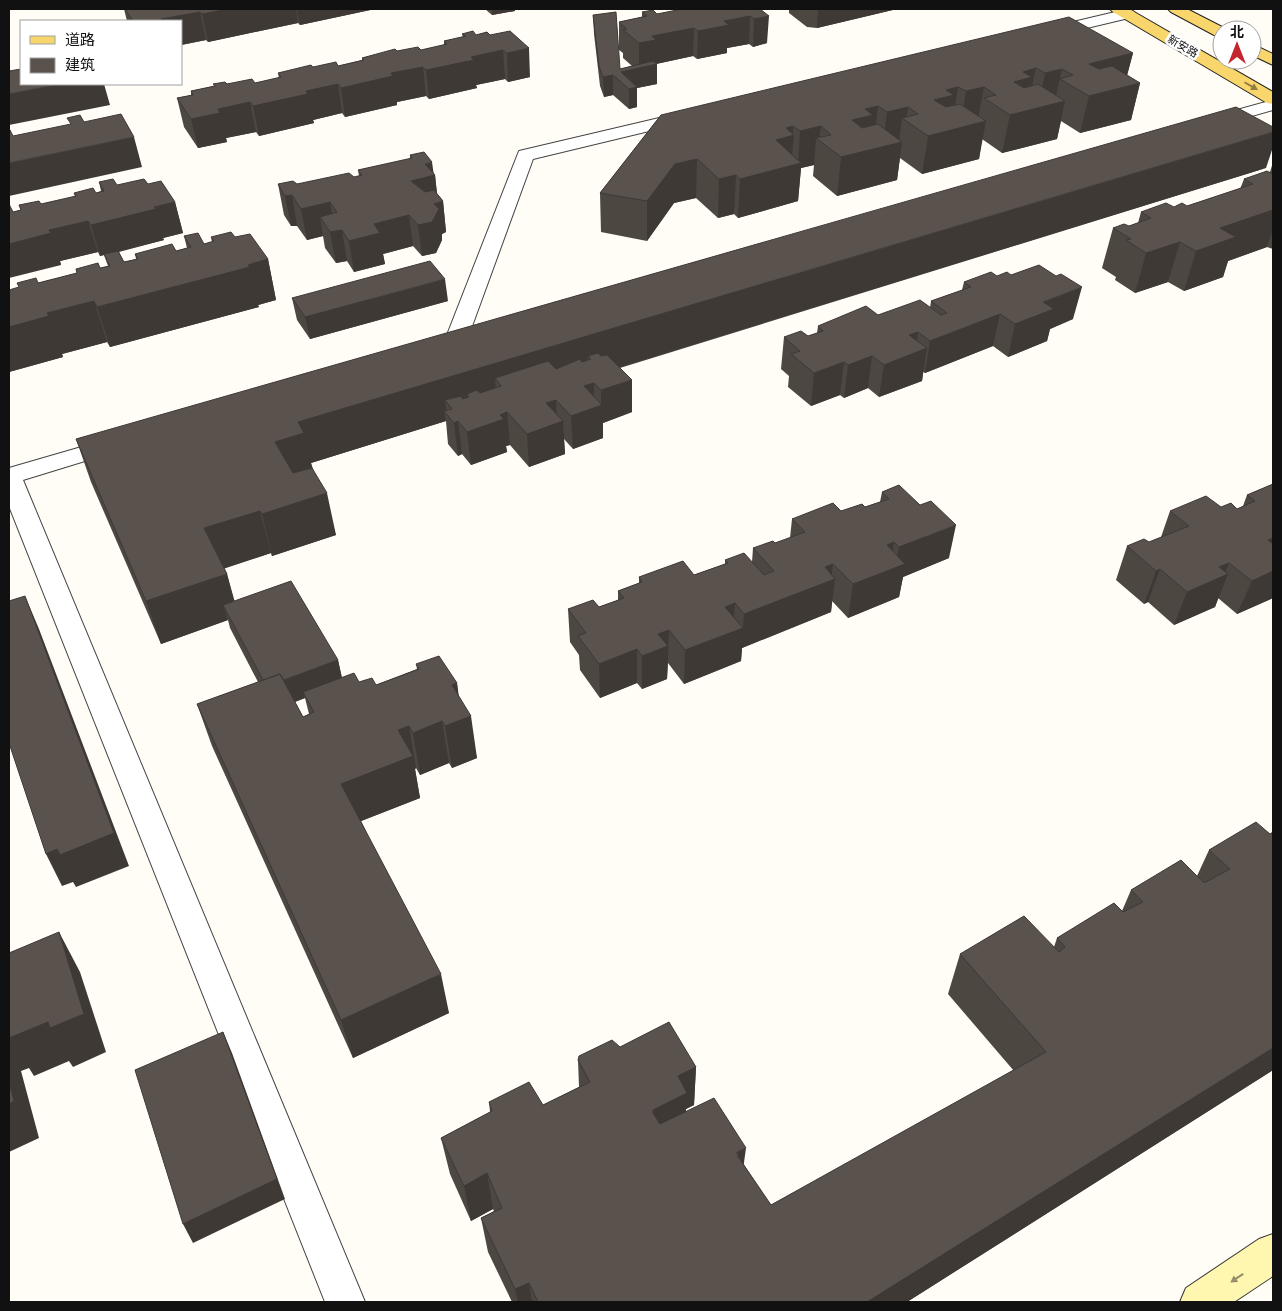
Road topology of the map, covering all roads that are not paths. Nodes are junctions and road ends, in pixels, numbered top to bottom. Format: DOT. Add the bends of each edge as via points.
graph roads {
  1 [pos="1176,9"];
  2 [pos="1123,11"];
  3 [pos="1212,28"];
  4 [pos="1030,37"];
  5 [pos="1273,99"];
  6 [pos="1273,105"];
  7 [pos="710,112"];
  8 [pos="1187,130"];
  9 [pos="485,331"];
  10 [pos="142,436"];
  11 [pos="1273,1253"];
  12 [pos="345,1302"];
  13 [pos="1200,1302"];
  1 -- 3 [label="main road"];
  2 -- 4 [label="street"];
  2 -- 5 [label="main road, 新安路, one-way"];
  6 -- 8 [label="street"];
  7 -- 9 [label="street" via="525,155 447,343"];
  10 -- 12 [label="street" via="9,476"];
  11 -- 13 [label="street, one-way"];
}
